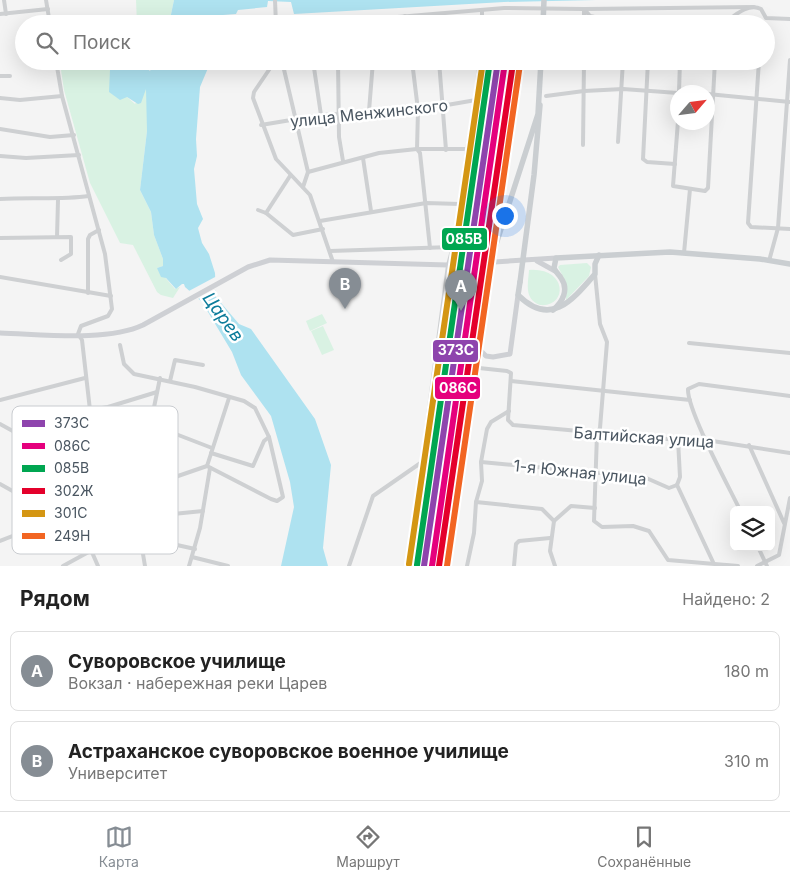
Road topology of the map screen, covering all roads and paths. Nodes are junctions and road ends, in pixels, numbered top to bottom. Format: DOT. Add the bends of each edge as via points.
graph roads {
  1 [pos="4,0"];
  2 [pos="46,0"];
  3 [pos="275,0"];
  4 [pos="544,0"];
  5 [pos="754,7"];
  6 [pos="48,9"];
  7 [pos="584,9"];
  8 [pos="482,10"];
  9 [pos="0,14"];
  10 [pos="6,14"];
  11 [pos="436,14"];
  12 [pos="49,15"];
  13 [pos="275,15"];
  14 [pos="420,15"];
  15 [pos="482,15"];
  16 [pos="543,15"];
  17 [pos="584,15"];
  18 [pos="591,15"];
  19 [pos="736,15"];
  20 [pos="765,15"];
  21 [pos="775,18"];
  22 [pos="790,19"];
  23 [pos="790,60"];
  24 [pos="58,70"];
  25 [pos="269,70"];
  26 [pos="284,70"];
  27 [pos="314,70"];
  28 [pos="338,70"];
  29 [pos="372,70"];
  30 [pos="413,70"];
  31 [pos="440,70"];
  32 [pos="478,70"];
  33 [pos="541,70"];
  34 [pos="584,70"];
  35 [pos="623,70"];
  36 [pos="648,70"];
  37 [pos="679,70"];
  38 [pos="715,70"];
  39 [pos="758,70"];
  40 [pos="0,76"];
  41 [pos="10,76"];
  42 [pos="678,85"];
  43 [pos="714,85"];
  44 [pos="623,88"];
  45 [pos="584,90"];
  46 [pos="648,91"];
  47 [pos="670,92"];
  48 [pos="715,94"];
  49 [pos="62,96"];
  50 [pos="546,96"];
  51 [pos="0,98"];
  52 [pos="755,98"];
  53 [pos="476,100"];
  54 [pos="788,102"];
  55 [pos="540,106"];
  56 [pos="444,107"];
  57 [pos="418,110"];
  58 [pos="369,112"];
  59 [pos="338,113"];
  60 [pos="321,115"];
  61 [pos="297,120"];
  62 [pos="262,126"];
  63 [pos="0,129"];
  64 [pos="677,130"];
  65 [pos="711,130"];
  66 [pos="74,135"];
  67 [pos="618,142"];
  68 [pos="583,145"];
  69 [pos="417,149"];
  70 [pos="467,149"];
  71 [pos="446,150"];
  72 [pos="79,155"];
  73 [pos="0,156"];
  74 [pos="363,158"];
  75 [pos="343,161"];
  76 [pos="675,164"];
  77 [pos="308,172"];
  78 [pos="290,176"];
  79 [pos="303,187"];
  80 [pos="690,189"];
  81 [pos="89,196"];
  82 [pos="0,199"];
  83 [pos="58,200"];
  84 [pos="426,203"];
  85 [pos="460,204"];
  86 [pos="258,210"];
  87 [pos="371,211"];
  88 [pos="266,213"];
  89 [pos="320,222"];
  90 [pos="778,228"];
  91 [pos="323,229"];
  92 [pos="790,229"];
  93 [pos="99,230"];
  94 [pos="58,237"];
  95 [pos="0,238"];
  96 [pos="452,247"];
  97 [pos="430,248"];
  98 [pos="330,250"];
  99 [pos="684,253"];
  100 [pos="599,255"];
  101 [pos="556,258"];
  102 [pos="61,260"];
  103 [pos="534,260"];
  104 [pos="769,260"];
  105 [pos="333,262"];
  106 [pos="490,263"];
  107 [pos="790,264"];
  108 [pos="448,265"];
  109 [pos="556,272"];
  110 [pos="595,274"];
  111 [pos="0,277"];
  112 [pos="88,293"];
  113 [pos="518,295"];
  114 [pos="111,296"];
  115 [pos="553,310"];
  116 [pos="481,324"];
  117 [pos="0,333"];
  118 [pos="78,334"];
  119 [pos="689,343"];
  120 [pos="120,345"];
  121 [pos="790,353"];
  122 [pos="203,365"];
  123 [pos="85,378"];
  124 [pos="160,378"];
  125 [pos="170,381"];
  126 [pos="511,381"];
  127 [pos="604,390"];
  128 [pos="157,392"];
  129 [pos="790,396"];
  130 [pos="229,398"];
  131 [pos="0,400"];
  132 [pos="690,400"];
  133 [pos="89,406"];
  134 [pos="114,406"];
  135 [pos="154,406"];
  136 [pos="509,411"];
  137 [pos="0,424"];
  138 [pos="12,430"];
  139 [pos="597,434"];
  140 [pos="178,436"];
  141 [pos="269,437"];
  142 [pos="678,440"];
  143 [pos="706,440"];
  144 [pos="749,445"];
  145 [pos="212,450"];
  146 [pos="790,453"];
  147 [pos="422,462"];
  148 [pos="481,462"];
  149 [pos="208,467"];
  150 [pos="595,474"];
  151 [pos="178,475"];
  152 [pos="0,484"];
  153 [pos="677,486"];
  154 [pos="12,491"];
  155 [pos="790,498"];
  156 [pos="476,502"];
  157 [pos="738,506"];
  158 [pos="595,508"];
  159 [pos="203,511"];
  160 [pos="178,514"];
  161 [pos="554,521"];
  162 [pos="784,523"];
  163 [pos="12,536"];
  164 [pos="550,538"];
  165 [pos="0,541"];
  166 [pos="178,546"];
  167 [pos="195,549"];
  168 [pos="760,551"];
  169 [pos="84,554"];
  170 [pos="93,554"];
  171 [pos="192,557"];
  172 [pos="713,562"];
  173 [pos="766,564"];
  174 [pos="63,566"];
  175 [pos="98,566"];
  176 [pos="189,566"];
  177 [pos="228,566"];
  178 [pos="349,566"];
  179 [pos="408,566"];
  180 [pos="467,566"];
  181 [pos="514,566"];
  182 [pos="555,566"];
  183 [pos="738,566"];
  184 [pos="757,566"];
  1 -- 10 [label="street"];
  2 -- 6 [label="street"];
  3 -- 13 [label="street"];
  4 -- 16 [label="main road, bridge"];
  5 -- 7 [label="street"];
  5 -- 19 [label="street"];
  5 -- 20 [label="street" via="762,9"];
  6 -- 10 [label="street"];
  6 -- 12 [label="street"];
  7 -- 8 [label="street"];
  7 -- 17 [label="street"];
  7 -- 18 [label="street"];
  8 -- 11 [label="street"];
  8 -- 15 [label="street"];
  9 -- 10 [label="street"];
  11 -- 14 [label="street"];
  21 -- 22 [label="street"];
  23 -- 54 [label="street"];
  24 -- 49 [label="street"];
  25 -- 62 [label="street" via="253,95"];
  26 -- 61 [label="street"];
  27 -- 60 [label="street"];
  28 -- 59 [label="street"];
  29 -- 58 [label="street"];
  30 -- 57 [label="street"];
  31 -- 56 [label="street"];
  32 -- 53 [label="street"];
  33 -- 55 [label="main road"];
  34 -- 45 [label="street"];
  35 -- 44 [label="street"];
  36 -- 46 [label="street"];
  37 -- 42 [label="street"];
  38 -- 43 [label="street"];
  39 -- 52 [label="street"];
  40 -- 41 [label="street"];
  44 -- 45 [label="street"];
  44 -- 46 [label="street"];
  44 -- 67 [label="street"];
  45 -- 50 [label="street"];
  45 -- 68 [label="street"];
  46 -- 47 [label="street"];
  46 -- 76 [label="street" via="644,160"];
  48 -- 52 [label="street"];
  49 -- 51 [label="street" via="20,100"];
  49 -- 66 [label="street"];
  52 -- 54 [label="street"];
  52 -- 90 [label="street" via="749,224 751,227"];
  53 -- 56 [label="street, улица Менжинского"];
  53 -- 70 [label="street"];
  54 -- 90 [label="street"];
  55 -- 106 [label="main road, bridge"];
  55 -- 113 [label="main road, bridge"];
  56 -- 57 [label="street, улица Менжинского"];
  56 -- 71 [label="street"];
  57 -- 58 [label="street, улица Менжинского"];
  57 -- 69 [label="street"];
  58 -- 59 [label="street, улица Менжинского"];
  59 -- 60 [label="street, улица Менжинского"];
  59 -- 75 [label="street"];
  60 -- 61 [label="street, улица Менжинского"];
  61 -- 62 [label="street, улица Менжинского"];
  61 -- 77 [label="street"];
  62 -- 78 [label="street" via="276,159"];
  63 -- 66 [label="street" via="50,137"];
  64 -- 76 [label="street"];
  65 -- 80 [label="street" via="706,190"];
  66 -- 72 [label="street"];
  69 -- 71 [label="street"];
  69 -- 74 [label="street"];
  69 -- 84 [label="street"];
  70 -- 71 [label="street"];
  70 -- 85 [label="street"];
  72 -- 73 [label="street"];
  72 -- 81 [label="street"];
  74 -- 75 [label="street"];
  74 -- 87 [label="street"];
  75 -- 77 [label="street"];
  76 -- 80 [label="street" via="673,186"];
  77 -- 79 [label="street"];
  78 -- 79 [label="street"];
  78 -- 88 [label="street"];
  79 -- 89 [label="street" via="310,195"];
  80 -- 99 [label="street"];
  81 -- 83 [label="street"];
  81 -- 93 [label="street"];
  82 -- 83 [label="street" via="30,197"];
  83 -- 94 [label="street"];
  84 -- 85 [label="street"];
  84 -- 87 [label="street"];
  84 -- 97 [label="street"];
  85 -- 96 [label="street"];
  86 -- 88 [label="street"];
  87 -- 89 [label="street"];
  88 -- 91 [label="street" via="293,235"];
  89 -- 91 [label="street"];
  90 -- 92 [label="street"];
  90 -- 104 [label="street"];
  91 -- 98 [label="street"];
  93 -- 112 [label="street" via="89,237"];
  93 -- 114 [label="street"];
  94 -- 95 [label="street"];
  94 -- 102 [label="street" via="71,237 71,254"];
  96 -- 97 [label="street"];
  96 -- 108 [label="street"];
  97 -- 98 [label="street"];
  98 -- 105 [label="street"];
  99 -- 100 [label="main road"];
  99 -- 104 [label="main road"];
  100 -- 101 [label="main road"];
  100 -- 110 [label="main road"];
  101 -- 103 [label="main road"];
  101 -- 109 [label="main road"];
  103 -- 106 [label="main road"];
  103 -- 109 [label="main road"];
  104 -- 107 [label="main road"];
  105 -- 108 [label="main road"];
  105 -- 118 [label="main road" via="270,260 248,267 126,332"];
  106 -- 108 [label="main road"];
  106 -- 116 [label="main road"];
  108 -- 147 [label="street"];
  109 -- 115 [label="main road" via="565,288"];
  110 -- 115 [label="main road" via="571,298"];
  110 -- 127 [label="street" via="600,324 607,342"];
  111 -- 112 [label="street"];
  112 -- 114 [label="street"];
  113 -- 115 [label="main road" via="533,308"];
  113 -- 116 [label="main road" via="510,354 489,357 483,353 479,344"];
  114 -- 118 [label="street" via="110,314 80,326"];
  116 -- 126 [label="street" via="474,329 473,362 479,368 508,371"];
  117 -- 118 [label="main road"];
  118 -- 123 [label="street" via="82,340"];
  119 -- 121 [label="street"];
  120 -- 124 [label="street" via="123,361 131,372"];
  122 -- 125 [label="street" via="175,360"];
  123 -- 131 [label="street"];
  123 -- 133 [label="street"];
  124 -- 125 [label="street"];
  124 -- 128 [label="street"];
  125 -- 130 [label="street"];
  126 -- 127 [label="street"];
  126 -- 136 [label="street"];
  127 -- 132 [label="street"];
  127 -- 139 [label="street"];
  128 -- 134 [label="street"];
  128 -- 135 [label="street"];
  129 -- 132 [label="street" via="699,384 688,391"];
  130 -- 141 [label="street" via="244,401 255,408"];
  130 -- 145 [label="street"];
  132 -- 143 [label="street"];
  136 -- 139 [label="street, Балтийская улица" via="508,420 513,425"];
  136 -- 148 [label="street" via="488,425"];
  137 -- 138 [label="street"];
  139 -- 142 [label="street, Балтийская улица"];
  139 -- 150 [label="street"];
  140 -- 145 [label="street"];
  141 -- 145 [label="street" via="252,466"];
  141 -- 149 [label="street" via="282,489 281,500 261,495"];
  142 -- 143 [label="street, Балтийская улица"];
  142 -- 153 [label="street" via="680,477"];
  143 -- 144 [label="street, Балтийская улица"];
  143 -- 157 [label="street"];
  144 -- 146 [label="street, Балтийская улица"];
  144 -- 162 [label="street"];
  145 -- 149 [label="street"];
  147 -- 178 [label="street" via="372,496"];
  147 -- 179 [label="street"];
  148 -- 150 [label="street, 1-я Южная улица"];
  148 -- 156 [label="street" via="482,481"];
  149 -- 151 [label="street"];
  149 -- 159 [label="street"];
  150 -- 153 [label="street, 1-я Южная улица" via="644,477 669,488"];
  150 -- 158 [label="street"];
  152 -- 154 [label="street"];
  153 -- 172 [label="street"];
  155 -- 162 [label="street"];
  156 -- 161 [label="street" via="542,509"];
  156 -- 180 [label="street"];
  158 -- 161 [label="street" via="571,506"];
  158 -- 172 [label="street" via="594,521 597,525 642,528 651,533 668,560"];
  159 -- 160 [label="street"];
  159 -- 167 [label="street"];
  161 -- 164 [label="street"];
  162 -- 173 [label="street" via="779,555"];
  163 -- 165 [label="street"];
  164 -- 181 [label="street" via="519,541"];
  164 -- 182 [label="street"];
  166 -- 167 [label="street"];
  167 -- 171 [label="street"];
  168 -- 173 [label="street"];
  169 -- 174 [label="street"];
  170 -- 175 [label="street"];
  171 -- 176 [label="street"];
  171 -- 177 [label="street"];
  172 -- 183 [label="street"];
  173 -- 184 [label="street"];
}
